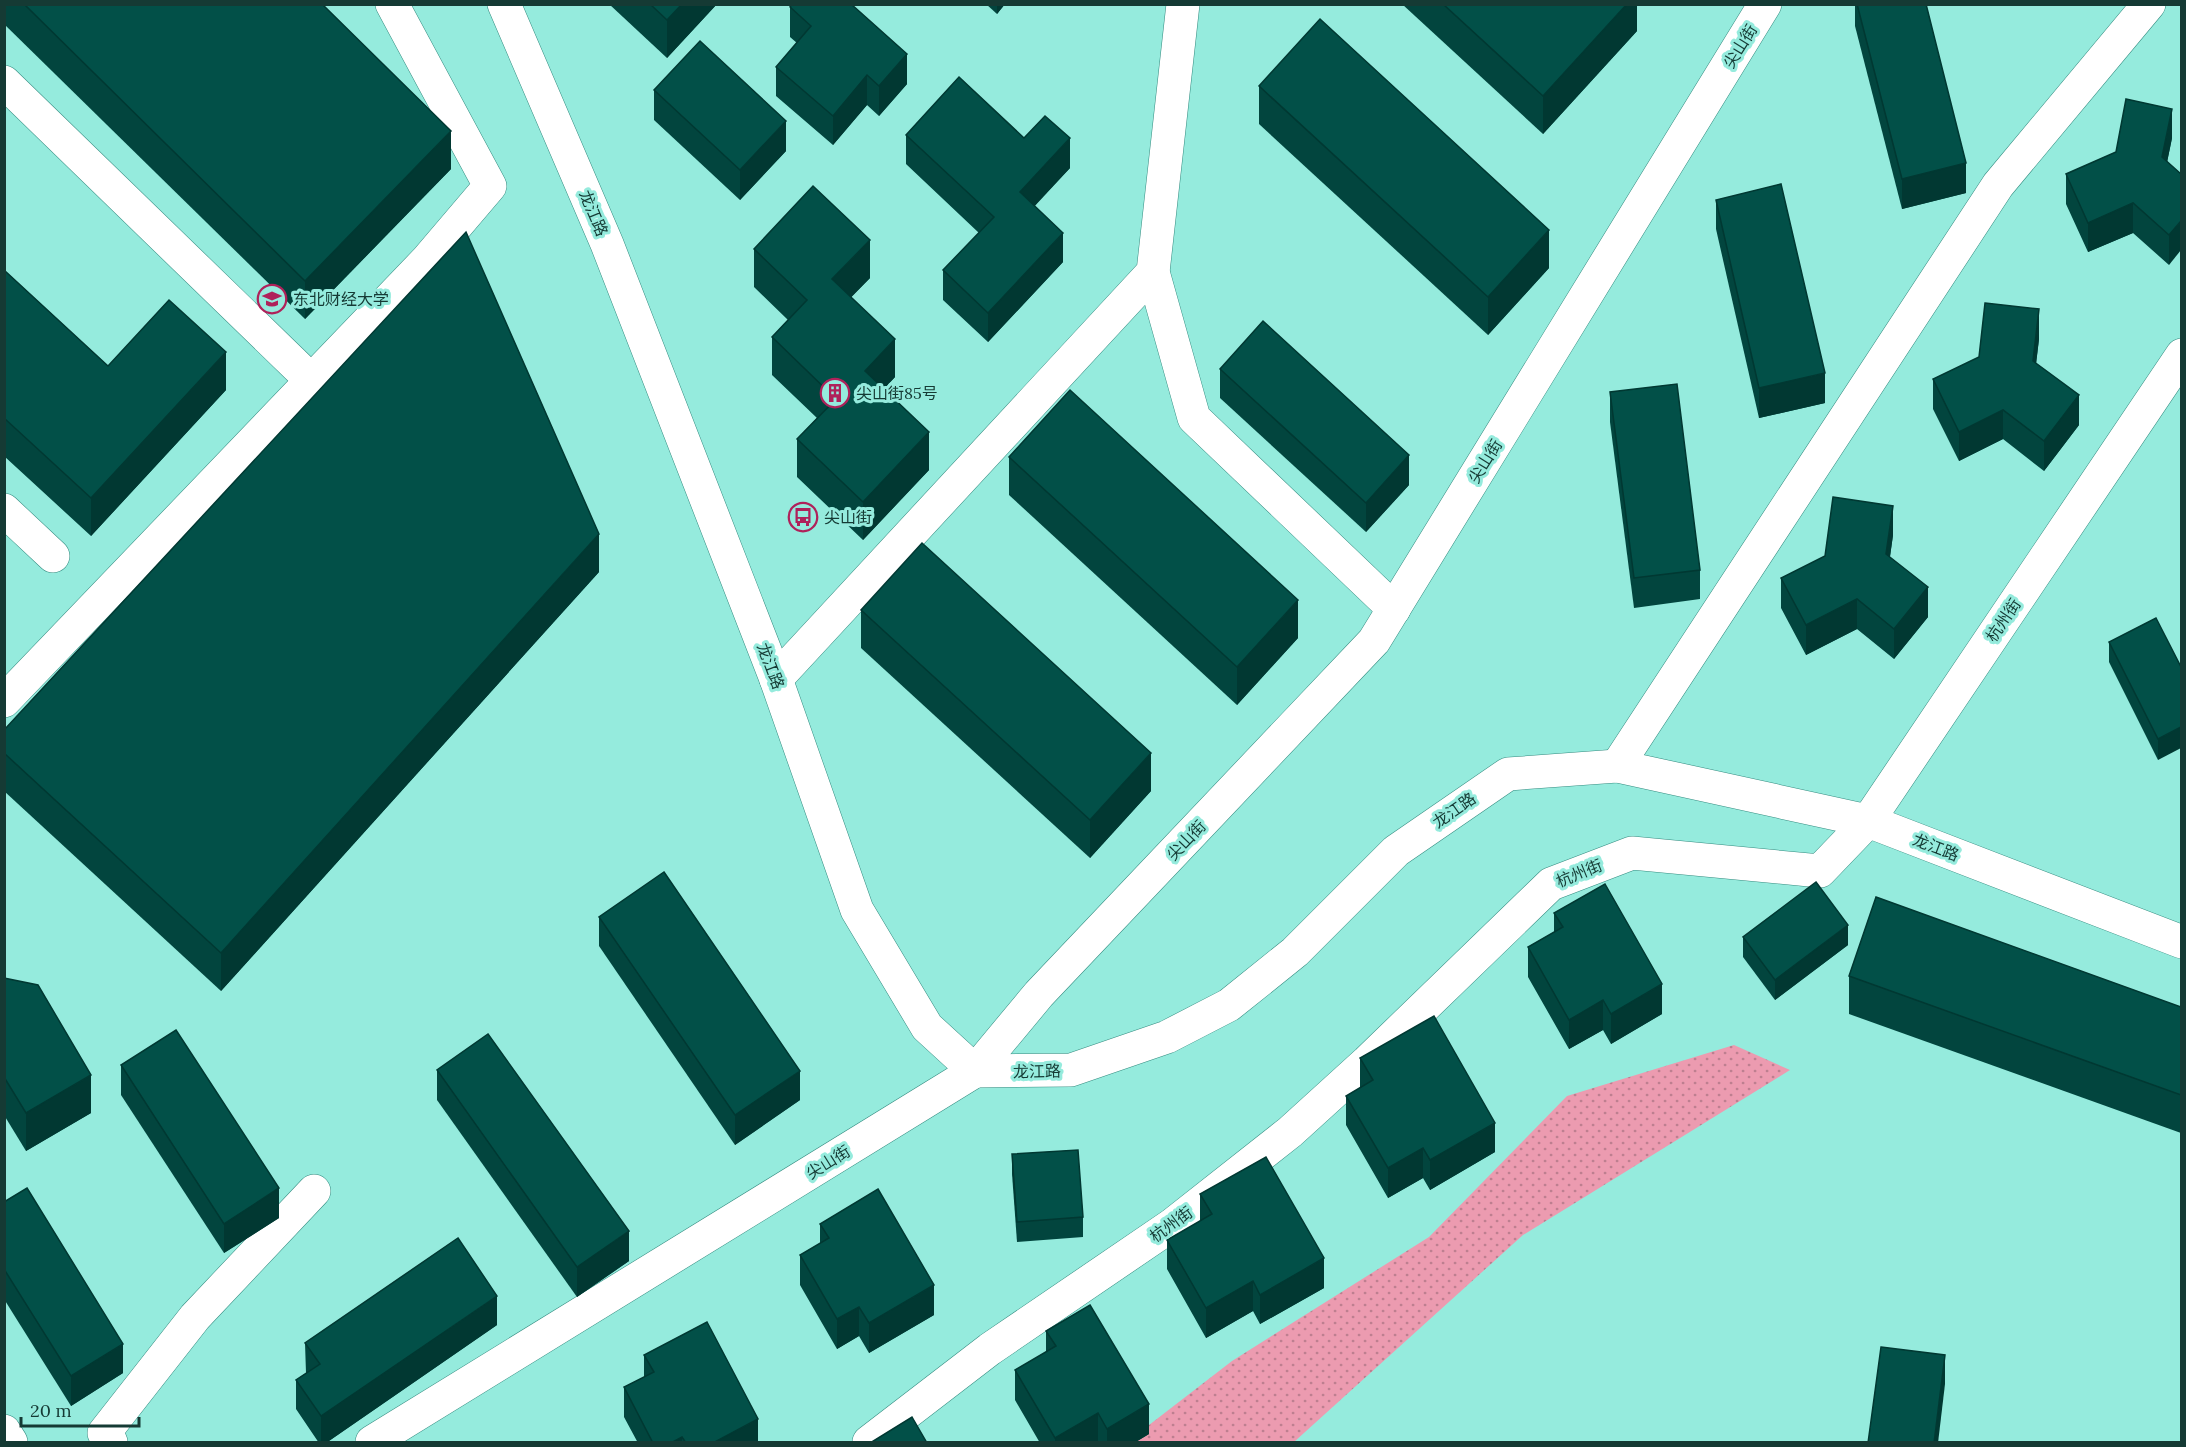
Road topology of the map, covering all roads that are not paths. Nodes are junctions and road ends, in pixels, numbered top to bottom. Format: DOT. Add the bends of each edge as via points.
graph roads {
  1 [pos="392,4"];
  2 [pos="504,4"];
  3 [pos="1182,4"];
  4 [pos="1765,4"];
  5 [pos="2150,4"];
  6 [pos="4,82"];
  7 [pos="1153,272"];
  8 [pos="2181,355"];
  9 [pos="311,380"];
  10 [pos="4,510"];
  11 [pos="53,556"];
  12 [pos="1394,609"];
  13 [pos="776,679"];
  14 [pos="4,701"];
  15 [pos="1617,766"];
  16 [pos="1868,820"];
  17 [pos="2181,942"];
  18 [pos="975,1071"];
  19 [pos="314,1191"];
  20 [pos="4,1431"];
  21 [pos="11,1443"];
  22 [pos="111,1443"];
  23 [pos="372,1443"];
  24 [pos="870,1443"];
  1 -- 9 [label="street" via="490,186 427,260"];
  2 -- 13 [label="street, 龙江路" via="608,244"];
  3 -- 7 [label="street"];
  4 -- 12 [label="street, 尖山街"];
  5 -- 15 [label="street" via="1998,185"];
  6 -- 9 [label="street"];
  7 -- 12 [label="street" via="1194,418"];
  7 -- 13 [label="street"];
  8 -- 16 [label="street, 杭州街"];
  9 -- 14 [label="street"];
  10 -- 11 [label="street"];
  12 -- 18 [label="street, 尖山街" via="1374,641 1039,994"];
  13 -- 18 [label="street, 龙江路" via="857,910 927,1027"];
  15 -- 16 [label="street, 龙江路"];
  15 -- 18 [label="street, 龙江路" via="1508,774 1396,851 1295,952 1228,1005 1167,1037 1071,1070"];
  16 -- 17 [label="street, 龙江路"];
  16 -- 24 [label="street, 杭州街" via="1820,871 1632,853 1551,884 1290,1132 1172,1225 990,1349"];
  18 -- 23 [label="street, 尖山街"];
  19 -- 22 [label="street" via="195,1317 104,1433"];
  20 -- 21 [label="street"];
}
